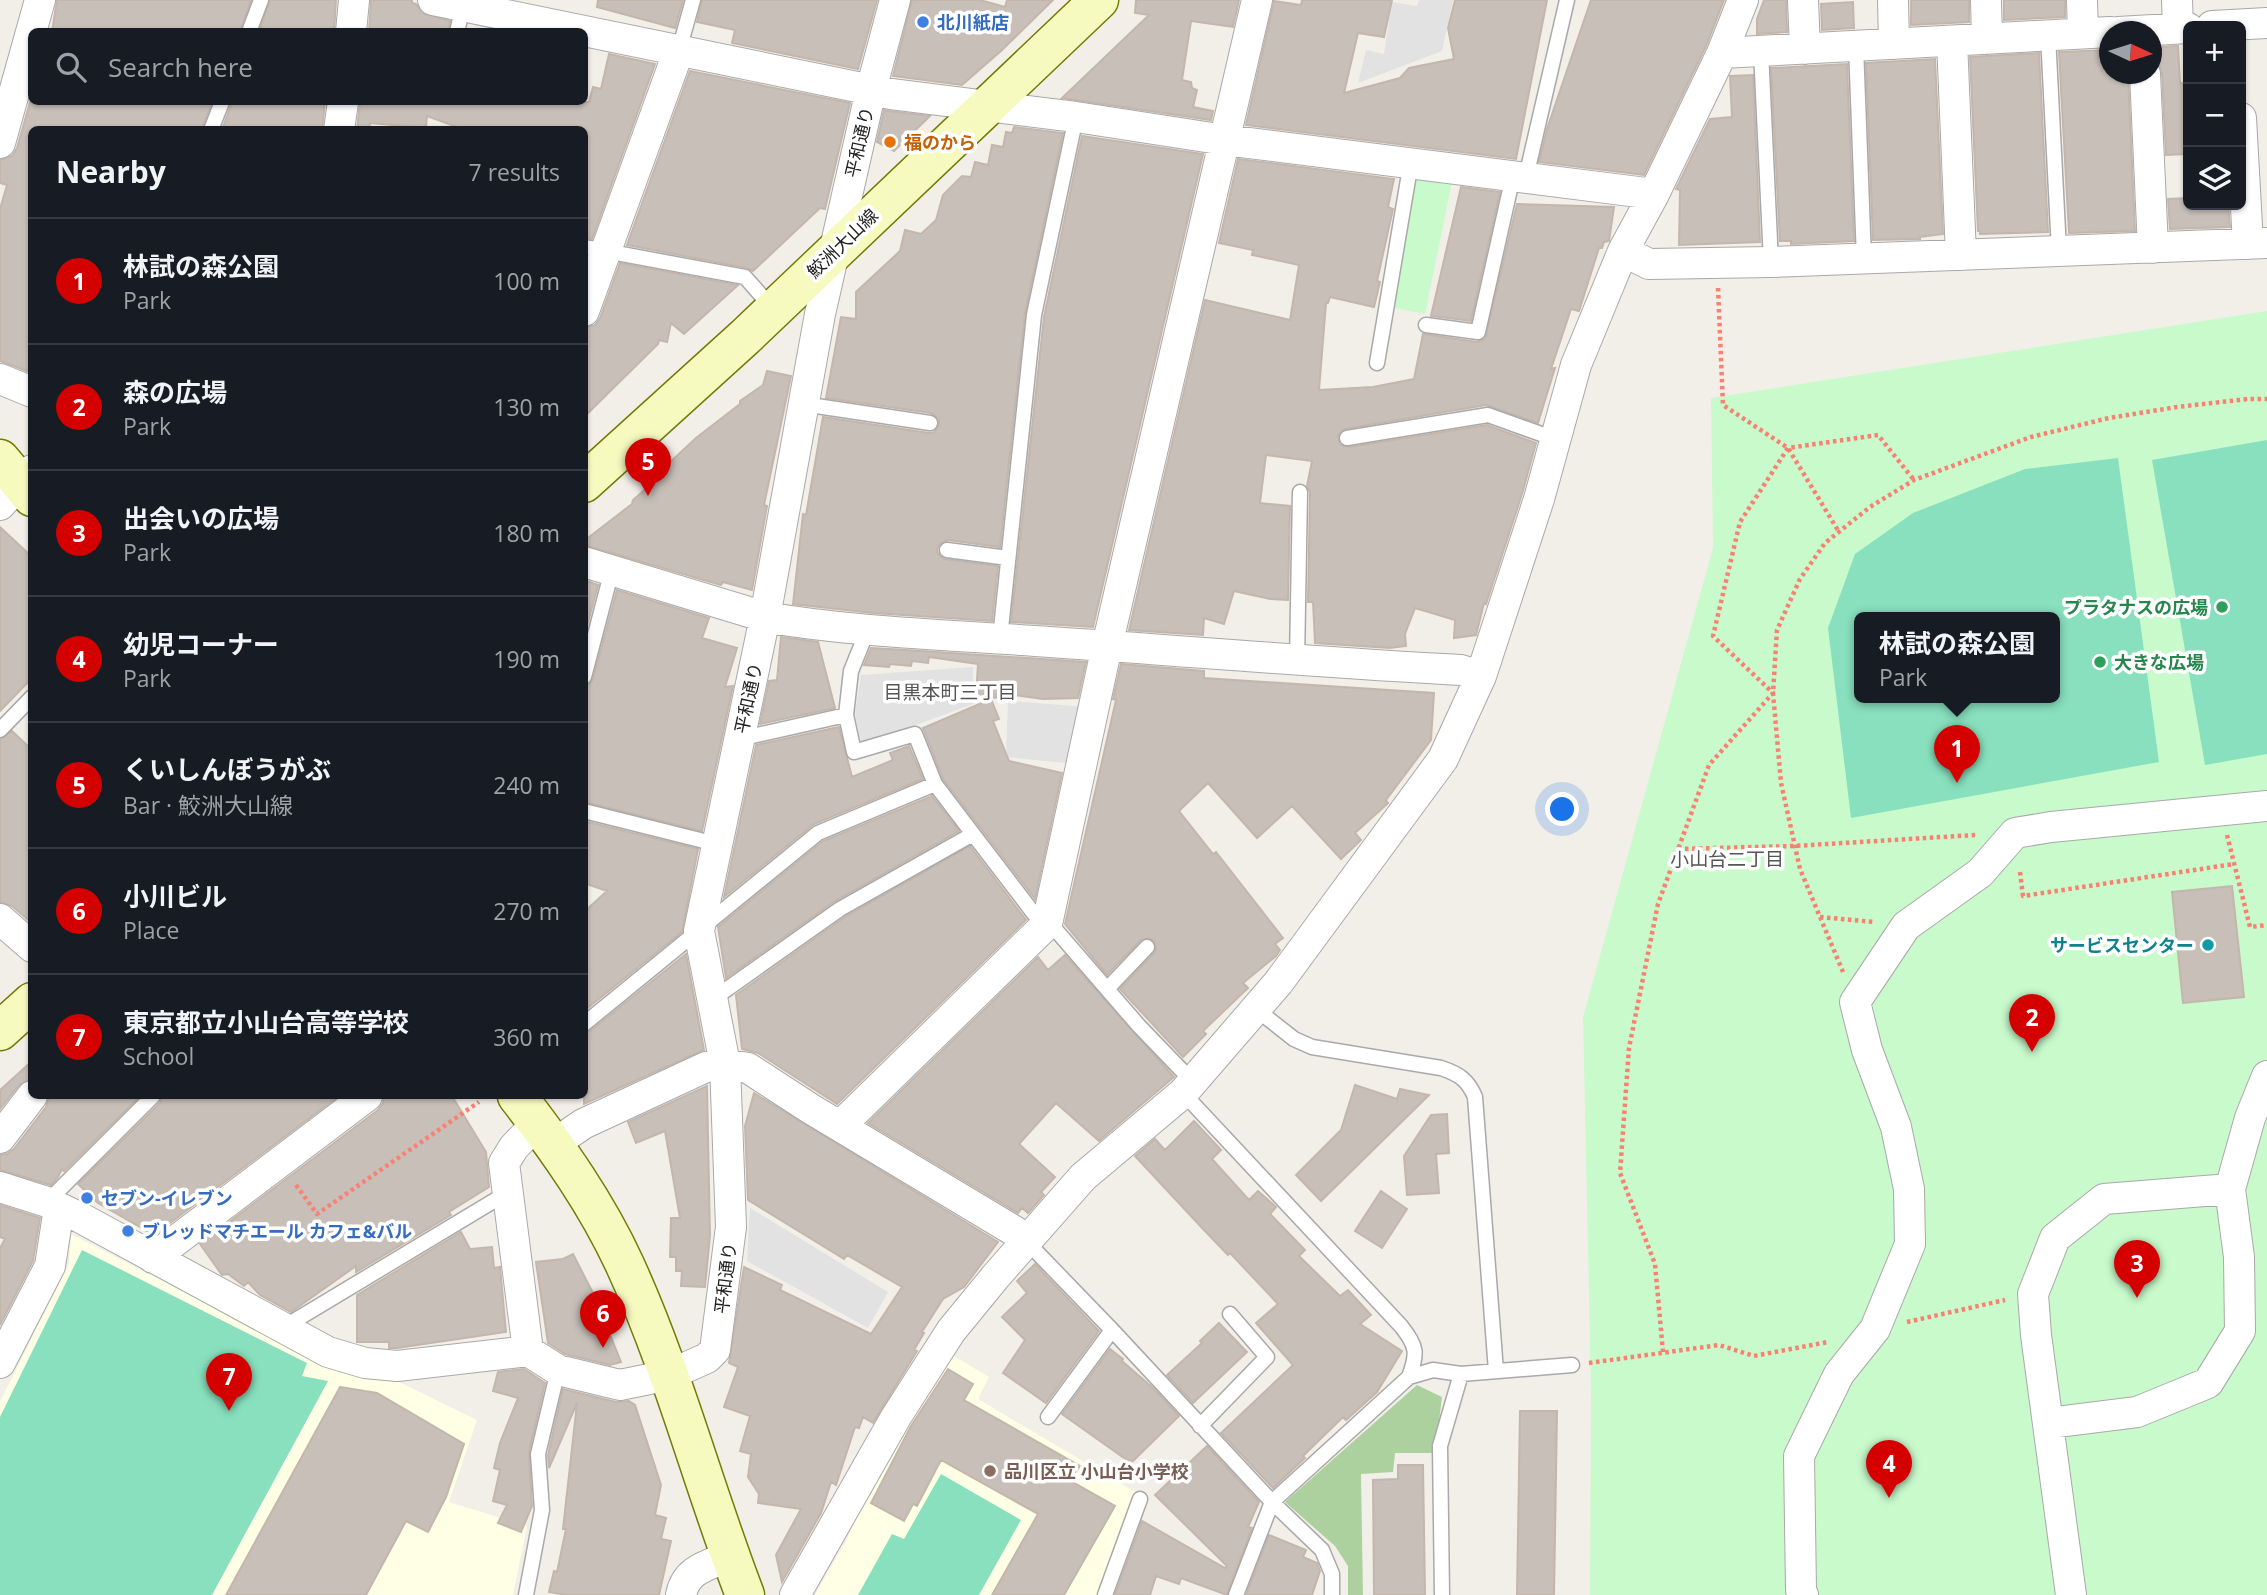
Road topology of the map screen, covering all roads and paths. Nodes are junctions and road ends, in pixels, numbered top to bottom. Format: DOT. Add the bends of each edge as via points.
graph roads {
  1 [pos="40,0"];
  2 [pos="261,0"];
  3 [pos="354,0"];
  4 [pos="433,0"];
  5 [pos="693,0"];
  6 [pos="895,0"];
  7 [pos="1099,0"];
  8 [pos="1257,0"];
  9 [pos="1567,0"];
  10 [pos="1743,0"];
  11 [pos="1803,0"];
  12 [pos="1893,0"];
  13 [pos="1986,0"];
  14 [pos="2082,0"];
  15 [pos="2181,18"];
  16 [pos="460,19"];
  17 [pos="2162,23"];
  18 [pos="2267,23"];
  19 [pos="2246,25"];
  20 [pos="32,28"];
  21 [pos="250,28"];
  22 [pos="351,28"];
  23 [pos="524,28"];
  24 [pos="2096,33"];
  25 [pos="2048,35"];
  26 [pos="588,37"];
  27 [pos="1987,38"];
  28 [pos="28,41"];
  29 [pos="1952,41"];
  30 [pos="1894,44"];
  31 [pos="1856,46"];
  32 [pos="1804,48"];
  33 [pos="679,50"];
  34 [pos="1762,51"];
  35 [pos="1722,53"];
  36 [pos="2146,84"];
  37 [pos="871,90"];
  38 [pos="221,105"];
  39 [pos="343,105"];
  40 [pos="987,105"];
  41 [pos="1076,117"];
  42 [pos="213,126"];
  43 [pos="340,126"];
  44 [pos="1,134"];
  45 [pos="1224,140"];
  46 [pos="2245,147"];
  47 [pos="1411,162"];
  48 [pos="1520,176"];
  49 [pos="1654,194"];
  50 [pos="2258,243"];
  51 [pos="2154,248"];
  52 [pos="595,249"];
  53 [pos="833,251"];
  54 [pos="1623,251"];
  55 [pos="2059,251"];
  56 [pos="1961,255"];
  57 [pos="1864,259"];
  58 [pos="1771,262"];
  59 [pos="1717,263"];
  60 [pos="588,289"];
  61 [pos="774,310"];
  62 [pos="1426,325"];
  63 [pos="1377,363"];
  64 [pos="0,379"];
  65 [pos="28,391"];
  66 [pos="2267,400"];
  67 [pos="803,404"];
  68 [pos="930,423"];
  69 [pos="1347,438"];
  70 [pos="1555,439"];
  71 [pos="1788,448"];
  72 [pos="588,479"];
  73 [pos="1914,480"];
  74 [pos="1300,492"];
  75 [pos="1839,532"];
  76 [pos="947,550"];
  77 [pos="1008,558"];
  78 [pos="598,566"];
  79 [pos="765,617"];
  80 [pos="868,629"];
  81 [pos="1000,638"];
  82 [pos="588,645"];
  83 [pos="1107,646"];
  84 [pos="1297,661"];
  85 [pos="1481,676"];
  86 [pos="1773,693"];
  87 [pos="28,701"];
  88 [pos="846,715"];
  89 [pos="0,730"];
  90 [pos="739,739"];
  91 [pos="935,784"];
  92 [pos="2267,806"];
  93 [pos="2220,811"];
  94 [pos="588,812"];
  95 [pos="2015,833"];
  96 [pos="973,834"];
  97 [pos="716,844"];
  98 [pos="1794,846"];
  99 [pos="1678,849"];
  100 [pos="2234,864"];
  101 [pos="1819,917"];
  102 [pos="0,919"];
  103 [pos="1047,925"];
  104 [pos="2267,925"];
  105 [pos="1906,926"];
  106 [pos="699,931"];
  107 [pos="28,944"];
  108 [pos="1147,947"];
  109 [pos="1107,989"];
  110 [pos="713,999"];
  111 [pos="1856,1002"];
  112 [pos="28,1006"];
  113 [pos="1256,1009"];
  114 [pos="588,1021"];
  115 [pos="0,1031"];
  116 [pos="725,1064"];
  117 [pos="2267,1076"];
  118 [pos="1187,1087"];
  119 [pos="30,1099"];
  120 [pos="150,1099"];
  121 [pos="362,1099"];
  122 [pos="479,1102"];
  123 [pos="536,1120"];
  124 [pos="841,1126"];
  125 [pos="0,1138"];
  126 [pos="279,1163"];
  127 [pos="0,1187"];
  128 [pos="2230,1189"];
  129 [pos="508,1193"];
  130 [pos="53,1205"];
  131 [pos="1027,1242"];
  132 [pos="153,1258"];
  133 [pos="2033,1294"];
  134 [pos="1230,1314"];
  135 [pos="283,1328"];
  136 [pos="1875,1329"];
  137 [pos="1112,1330"];
  138 [pos="528,1351"];
  139 [pos="1663,1352"];
  140 [pos="0,1363"];
  141 [pos="1572,1366"];
  142 [pos="558,1370"];
  143 [pos="1496,1371"];
  144 [pos="1461,1374"];
  145 [pos="669,1375"];
  146 [pos="1409,1377"];
  147 [pos="1048,1417"];
  148 [pos="2049,1423"];
  149 [pos="1200,1426"];
  150 [pos="1140,1499"];
  151 [pos="1272,1502"];
  152 [pos="730,1556"];
  153 [pos="526,1595"];
  154 [pos="681,1595"];
  155 [pos="745,1595"];
  156 [pos="795,1595"];
  157 [pos="1105,1595"];
  158 [pos="1236,1595"];
  159 [pos="1332,1595"];
  160 [pos="1441,1595"];
  161 [pos="1803,1595"];
  162 [pos="2071,1595"];
  1 -- 20 [label="street"];
  2 -- 21 [label="lane"];
  3 -- 22 [label="street"];
  4 -- 16 [label="street"];
  5 -- 33 [label="lane"];
  6 -- 37 [label="street, 平和通り"];
  7 -- 40 [label="main road, 鮫洲大山線"];
  8 -- 45 [label="street"];
  9 -- 48 [label="lane"];
  10 -- 35 [label="street"];
  11 -- 32 [label="street"];
  12 -- 30 [label="street"];
  13 -- 27 [label="street"];
  14 -- 24 [label="street"];
  15 -- 17 [label="street"];
  16 -- 23 [label="street"];
  18 -- 19 [label="street"];
  24 -- 25 [label="street"];
  25 -- 27 [label="street"];
  25 -- 55 [label="lane"];
  26 -- 33 [label="street"];
  27 -- 29 [label="street"];
  28 -- 44 [label="street"];
  29 -- 30 [label="street"];
  29 -- 56 [label="street"];
  30 -- 31 [label="street"];
  31 -- 32 [label="street"];
  31 -- 57 [label="lane"];
  32 -- 34 [label="street"];
  33 -- 37 [label="street"];
  33 -- 52 [label="street"];
  34 -- 35 [label="street"];
  34 -- 58 [label="lane"];
  35 -- 49 [label="street"];
  36 -- 51 [label="street"];
  37 -- 40 [label="street"];
  37 -- 53 [label="street, 平和通り"];
  38 -- 42 [label="lane"];
  39 -- 43 [label="street"];
  40 -- 41 [label="street"];
  40 -- 53 [label="main road, 鮫洲大山線"];
  41 -- 45 [label="street"];
  41 -- 77 [label="lane" via="1034,315"];
  45 -- 47 [label="street"];
  45 -- 83 [label="street"];
  46 -- 50 [label="street"];
  47 -- 48 [label="street"];
  47 -- 63 [label="lane"];
  48 -- 49 [label="street"];
  48 -- 62 [label="lane" via="1478,332"];
  49 -- 54 [label="street"];
  50 -- 51 [label="street"];
  51 -- 55 [label="street"];
  52 -- 60 [label="street"];
  52 -- 61 [label="lane" via="745,277"];
  53 -- 61 [label="main road, 鮫洲大山線"];
  53 -- 67 [label="street, 平和通り"];
  54 -- 59 [label="street" via="1648,264"];
  54 -- 70 [label="street" via="1576,365"];
  55 -- 56 [label="street"];
  56 -- 57 [label="street"];
  57 -- 58 [label="street"];
  58 -- 59 [label="street"];
  59 -- 71 [label="path" via="1723,405"];
  61 -- 72 [label="main road, 鮫洲大山線"];
  64 -- 65 [label="street"];
  66 -- 73 [label="path" via="2109,418 2031,438"];
  67 -- 68 [label="lane"];
  67 -- 79 [label="street, 平和通り"];
  69 -- 70 [label="lane" via="1488,415"];
  70 -- 85 [label="street"];
  71 -- 73 [label="path" via="1878,435"];
  71 -- 75 [label="path"];
  71 -- 86 [label="path" via="1740,522 1713,636"];
  73 -- 75 [label="path"];
  74 -- 84 [label="lane"];
  75 -- 86 [label="path" via="1825,542 1800,579 1777,630"];
  76 -- 77 [label="lane"];
  77 -- 81 [label="lane"];
  78 -- 79 [label="street"];
  78 -- 82 [label="lane"];
  79 -- 80 [label="street"];
  79 -- 90 [label="street, 平和通り"];
  80 -- 81 [label="street"];
  80 -- 88 [label="lane" via="851,671"];
  81 -- 83 [label="street"];
  83 -- 84 [label="street"];
  83 -- 103 [label="street"];
  84 -- 85 [label="street" via="1461,670"];
  85 -- 113 [label="street" via="1443,759"];
  86 -- 98 [label="path" via="1781,783"];
  86 -- 99 [label="path" via="1709,765"];
  87 -- 89 [label="lane"];
  88 -- 90 [label="lane"];
  88 -- 91 [label="lane" via="854,752 915,734"];
  90 -- 97 [label="street, 平和通り"];
  91 -- 96 [label="lane"];
  91 -- 106 [label="lane" via="818,833"];
  92 -- 93 [label="street"];
  93 -- 95 [label="street"];
  93 -- 100 [label="path"];
  94 -- 97 [label="lane"];
  95 -- 98 [label="path"];
  95 -- 100 [label="path" via="2023,896"];
  95 -- 105 [label="street" via="1980,873"];
  96 -- 103 [label="lane"];
  96 -- 110 [label="lane" via="840,909"];
  97 -- 106 [label="street, 平和通り"];
  98 -- 99 [label="path"];
  98 -- 101 [label="path"];
  99 -- 139 [label="path" via="1658,904 1629,1048 1620,1173 1655,1264"];
  100 -- 104 [label="path" via="2250,927"];
  101 -- 105 [label="path"];
  101 -- 111 [label="path"];
  102 -- 107 [label="street"];
  103 -- 109 [label="lane"];
  103 -- 124 [label="street"];
  105 -- 111 [label="street"];
  106 -- 110 [label="street, 平和通り"];
  106 -- 114 [label="lane"];
  108 -- 109 [label="lane"];
  109 -- 118 [label="lane"];
  110 -- 116 [label="street, 平和通り"];
  111 -- 136 [label="street" via="1867,1050 1896,1127 1909,1189 1910,1244"];
  112 -- 115 [label="main road"];
  113 -- 118 [label="street"];
  113 -- 143 [label="lane" via="1312,1047 1441,1068 1469,1083 1475,1097"];
  116 -- 123 [label="street" via="706,1067 583,1124"];
  116 -- 124 [label="street" via="748,1068"];
  116 -- 145 [label="street, 平和通り" via="731,1227 719,1332 708,1358"];
  117 -- 128 [label="street"];
  118 -- 131 [label="street" via="1083,1177"];
  118 -- 146 [label="lane" via="1412,1340 1416,1358"];
  119 -- 125 [label="street"];
  120 -- 130 [label="lane"];
  121 -- 126 [label="street"];
  122 -- 126 [label="path" via="317,1214"];
  123 -- 129 [label="street" via="504,1163"];
  123 -- 145 [label="main road" via="582,1185 625,1266"];
  124 -- 131 [label="street"];
  126 -- 132 [label="street"];
  127 -- 130 [label="street"];
  128 -- 133 [label="street" via="2104,1199 2055,1238"];
  128 -- 148 [label="street" via="2239,1257 2240,1331 2208,1383 2137,1412"];
  129 -- 135 [label="lane"];
  129 -- 138 [label="street"];
  130 -- 132 [label="street"];
  130 -- 140 [label="street" via="50,1266"];
  131 -- 137 [label="lane"];
  131 -- 156 [label="street" via="951,1331 896,1417"];
  132 -- 135 [label="street"];
  133 -- 136 [label="path"];
  133 -- 148 [label="street"];
  134 -- 149 [label="lane" via="1267,1357"];
  135 -- 138 [label="street" via="328,1352 365,1363 397,1366"];
  136 -- 139 [label="path" via="1754,1356 1719,1345"];
  136 -- 161 [label="street" via="1839,1374 1799,1456"];
  137 -- 147 [label="lane"];
  137 -- 149 [label="lane"];
  138 -- 142 [label="street, 平和通り"];
  139 -- 141 [label="path"];
  141 -- 143 [label="lane"];
  142 -- 145 [label="street, 平和通り" via="620,1385"];
  142 -- 153 [label="lane" via="538,1454 542,1510"];
  143 -- 144 [label="lane"];
  144 -- 146 [label="lane" via="1433,1370"];
  144 -- 160 [label="lane" via="1440,1446"];
  145 -- 152 [label="main road"];
  146 -- 151 [label="lane"];
  148 -- 162 [label="street"];
  149 -- 151 [label="lane"];
  150 -- 157 [label="lane"];
  151 -- 158 [label="lane"];
  151 -- 159 [label="lane" via="1321,1550 1332,1574"];
  152 -- 154 [label="street" via="698,1569 684,1581"];
  152 -- 155 [label="main road"];
}
